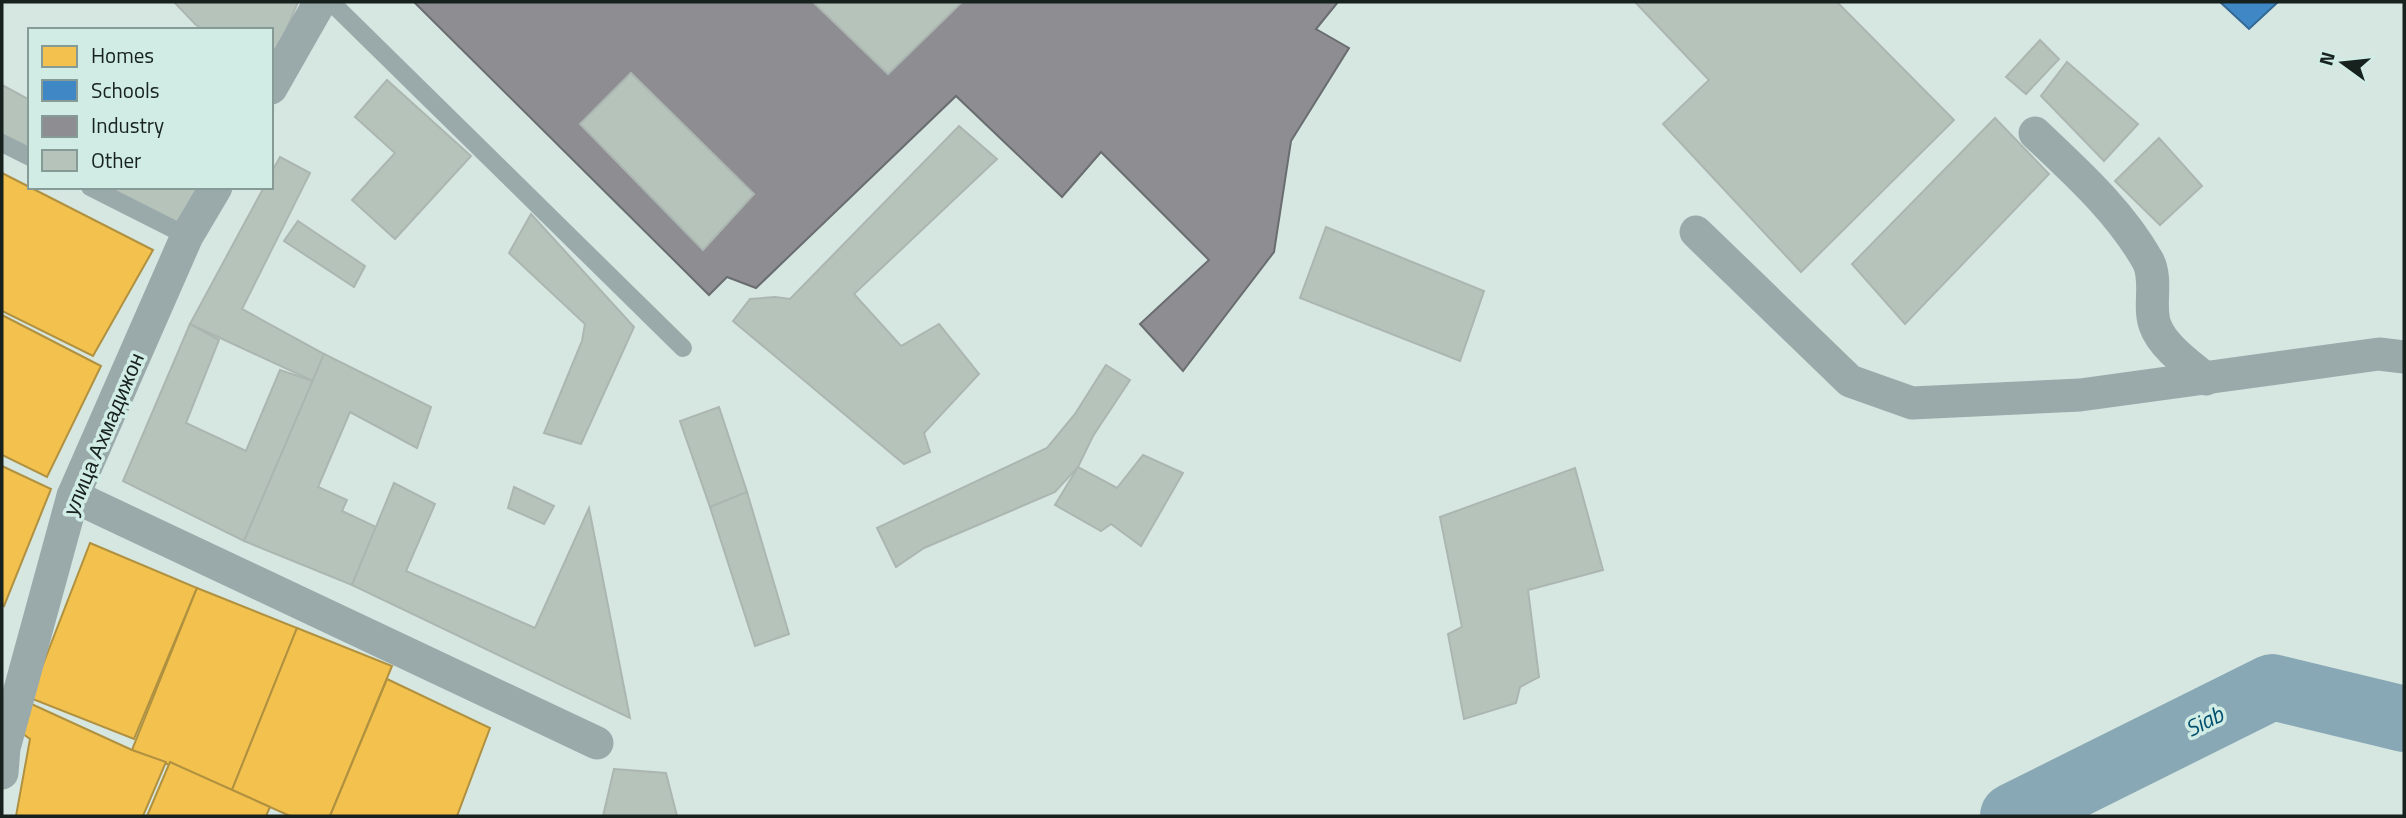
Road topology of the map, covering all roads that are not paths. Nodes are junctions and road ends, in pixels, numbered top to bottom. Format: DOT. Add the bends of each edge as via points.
graph roads {
  1 [pos="320,2"];
  2 [pos="331,2"];
  3 [pos="273,84"];
  4 [pos="2035,133"];
  5 [pos="2,143"];
  6 [pos="28,156"];
  7 [pos="94,189"];
  8 [pos="215,189"];
  9 [pos="1696,232"];
  10 [pos="187,236"];
  11 [pos="683,348"];
  12 [pos="2404,357"];
  13 [pos="2206,379"];
  14 [pos="73,496"];
  15 [pos="597,743"];
  16 [pos="2,756"];
  1 -- 3 [label="street"];
  2 -- 11 [label="lane"];
  4 -- 13 [label="street" via="2122,221 2150,265 2155,325 2172,351"];
  5 -- 6 [label="lane"];
  7 -- 10 [label="lane"];
  8 -- 10 [label="street, улица Ахмадижон"];
  9 -- 13 [label="street" via="1850,381 1912,403 2080,396"];
  10 -- 14 [label="street, улица Ахмадижон"];
  12 -- 13 [label="street" via="2379,354"];
  14 -- 15 [label="street"];
  14 -- 16 [label="street, улица Ахмадижон"];
}
